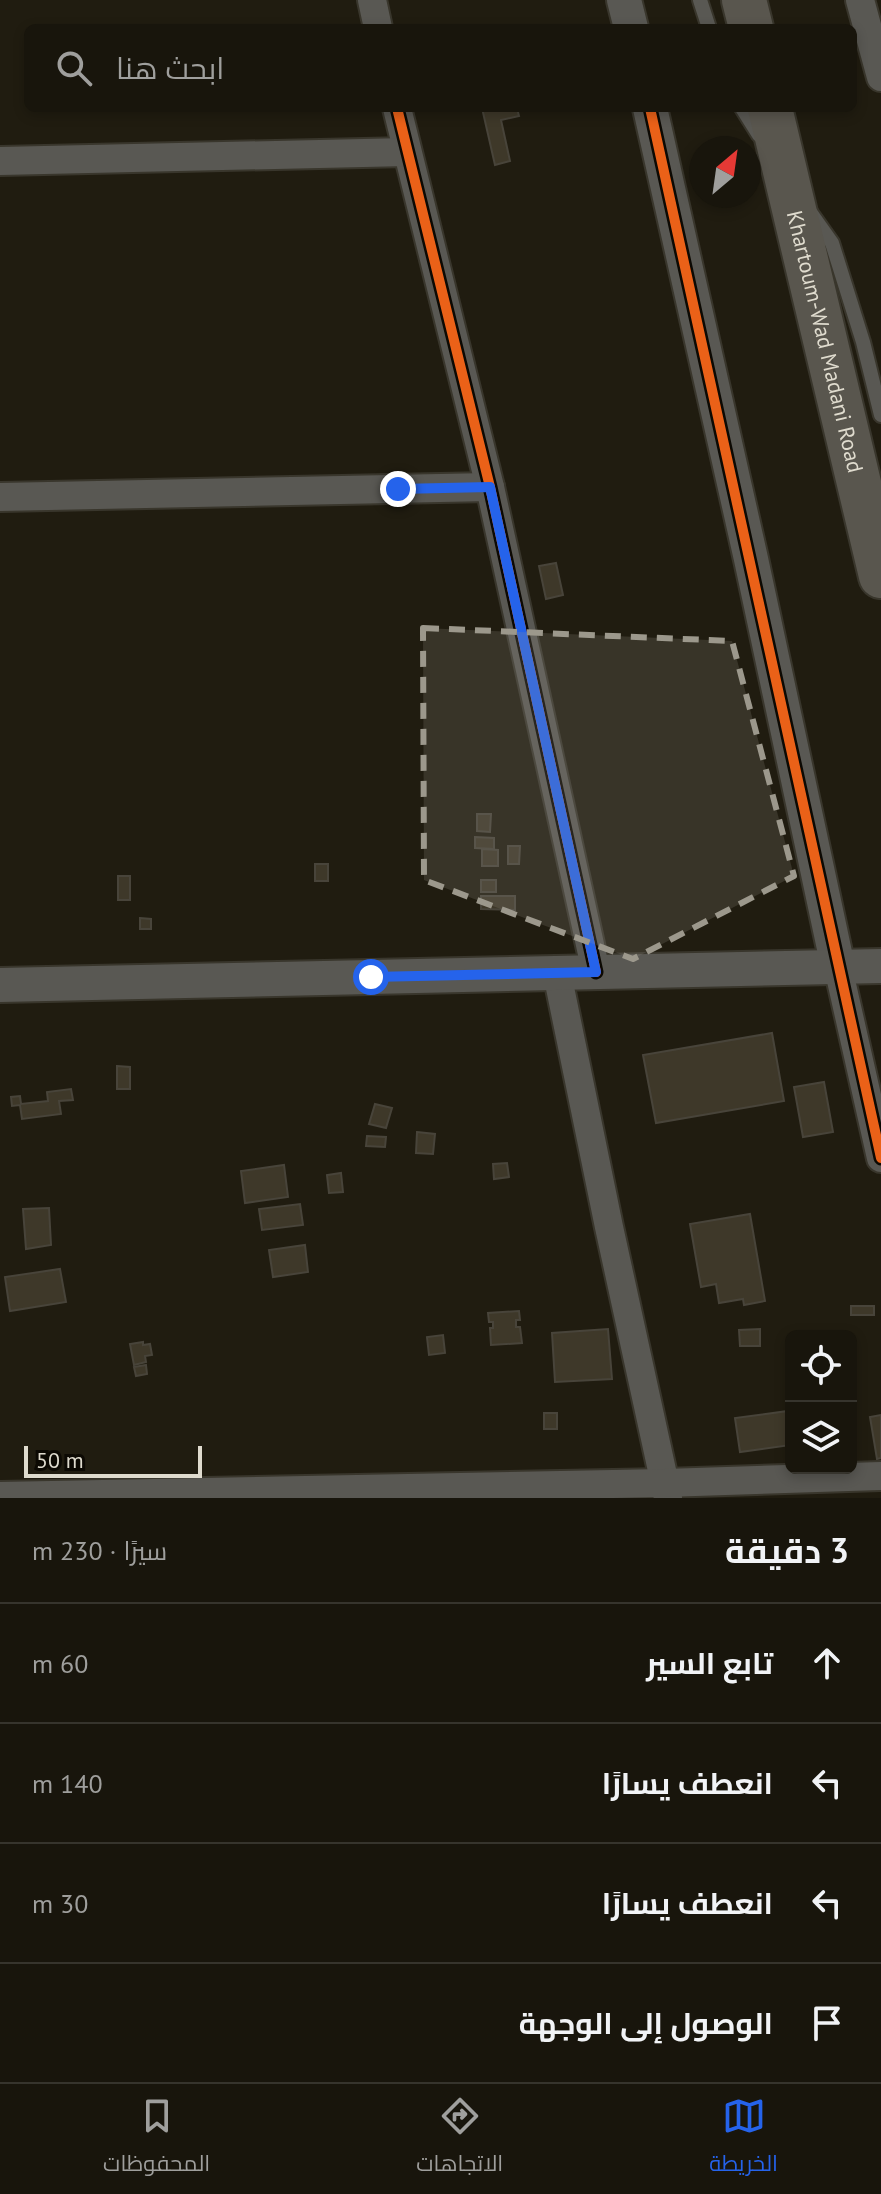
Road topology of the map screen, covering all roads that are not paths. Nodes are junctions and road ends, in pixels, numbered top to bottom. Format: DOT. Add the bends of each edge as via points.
graph roads {
  1 [pos="372,0"];
  2 [pos="624,0"];
  3 [pos="700,0"];
  4 [pos="744,0"];
  5 [pos="860,0"];
  6 [pos="377,24"];
  7 [pos="630,24"];
  8 [pos="708,24"];
  9 [pos="750,24"];
  10 [pos="881,77"];
  11 [pos="398,112"];
  12 [pos="651,112"];
  13 [pos="745,112"];
  14 [pos="771,112"];
  15 [pos="407,152"];
  16 [pos="0,161"];
  17 [pos="787,179"];
  18 [pos="881,415"];
  19 [pos="490,487"];
  20 [pos="0,497"];
  21 [pos="881,576"];
  22 [pos="881,966"];
  23 [pos="838,967"];
  24 [pos="596,972"];
  25 [pos="557,973"];
  26 [pos="0,985"];
  27 [pos="881,1158"];
  28 [pos="881,1476"];
  29 [pos="666,1491"];
  30 [pos="0,1496"];
  1 -- 6 [label="street"];
  2 -- 7 [label="street"];
  3 -- 8 [label="lane"];
  4 -- 9 [label="highway"];
  5 -- 10 [label="street"];
  11 -- 15 [label="street"];
  12 -- 23 [label="street"];
  13 -- 17 [label="lane"];
  14 -- 17 [label="highway, Khartoum-Wad Madani Road"];
  15 -- 16 [label="street"];
  15 -- 19 [label="street"];
  17 -- 18 [label="lane" via="832,243"];
  17 -- 21 [label="highway, Khartoum-Wad Madani Road"];
  19 -- 20 [label="street"];
  19 -- 24 [label="street"];
  22 -- 23 [label="street"];
  23 -- 24 [label="street"];
  23 -- 27 [label="street"];
  24 -- 25 [label="street"];
  25 -- 26 [label="street"];
  25 -- 29 [label="street"];
  28 -- 29 [label="street"];
  29 -- 30 [label="street"];
}
